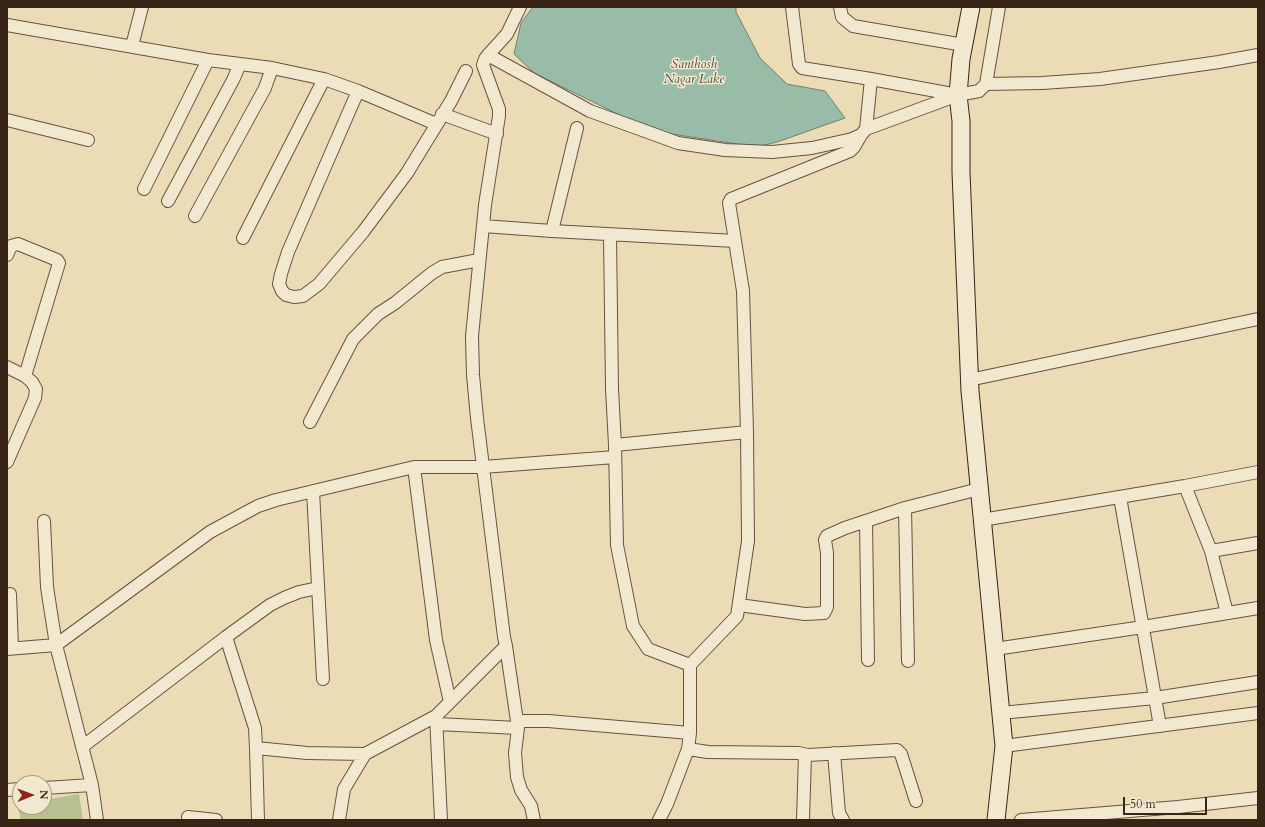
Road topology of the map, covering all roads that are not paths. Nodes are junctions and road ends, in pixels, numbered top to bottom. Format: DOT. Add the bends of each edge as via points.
graph roads {
  1 [pos="142,7"];
  2 [pos="520,7"];
  3 [pos="792,7"];
  4 [pos="840,7"];
  5 [pos="971,7"];
  6 [pos="999,7"];
  7 [pos="7,25"];
  8 [pos="964,45"];
  9 [pos="132,46"];
  10 [pos="488,55"];
  11 [pos="1258,55"];
  12 [pos="208,60"];
  13 [pos="240,64"];
  14 [pos="272,68"];
  15 [pos="466,71"];
  16 [pos="324,79"];
  17 [pos="871,79"];
  18 [pos="986,84"];
  19 [pos="358,91"];
  20 [pos="958,95"];
  21 [pos="439,119"];
  22 [pos="7,120"];
  23 [pos="577,128"];
  24 [pos="863,132"];
  25 [pos="497,134"];
  26 [pos="88,140"];
  27 [pos="144,189"];
  28 [pos="168,201"];
  29 [pos="195,216"];
  30 [pos="483,226"];
  31 [pos="552,231"];
  32 [pos="610,235"];
  33 [pos="243,238"];
  34 [pos="735,241"];
  35 [pos="7,255"];
  36 [pos="479,260"];
  37 [pos="1258,319"];
  38 [pos="7,367"];
  39 [pos="25,376"];
  40 [pos="969,380"];
  41 [pos="310,422"];
  42 [pos="747,432"];
  43 [pos="615,451"];
  44 [pos="7,462"];
  45 [pos="414,467"];
  46 [pos="483,467"];
  47 [pos="1258,472"];
  48 [pos="1185,486"];
  49 [pos="979,489"];
  50 [pos="312,491"];
  51 [pos="1120,497"];
  52 [pos="905,508"];
  53 [pos="982,520"];
  54 [pos="44,521"];
  55 [pos="866,521"];
  56 [pos="1258,543"];
  57 [pos="1211,551"];
  58 [pos="318,588"];
  59 [pos="10,594"];
  60 [pos="738,605"];
  61 [pos="1258,608"];
  62 [pos="1227,613"];
  63 [pos="1143,627"];
  64 [pos="226,638"];
  65 [pos="10,645"];
  66 [pos="56,646"];
  67 [pos="506,646"];
  68 [pos="995,649"];
  69 [pos="868,660"];
  70 [pos="908,661"];
  71 [pos="690,665"];
  72 [pos="323,680"];
  73 [pos="1258,682"];
  74 [pos="1155,698"];
  75 [pos="450,702"];
  76 [pos="1258,712"];
  77 [pos="1001,713"];
  78 [pos="436,720"];
  79 [pos="517,725"];
  80 [pos="1160,726"];
  81 [pos="690,733"];
  82 [pos="1004,746"];
  83 [pos="82,747"];
  84 [pos="256,748"];
  85 [pos="688,749"];
  86 [pos="834,753"];
  87 [pos="365,754"];
  88 [pos="805,755"];
  89 [pos="92,785"];
  90 [pos="52,788"];
  91 [pos="1258,798"];
  92 [pos="916,801"];
  93 [pos="188,817"];
  94 [pos="97,820"];
  95 [pos="216,820"];
  96 [pos="258,820"];
  97 [pos="339,820"];
  98 [pos="441,820"];
  99 [pos="534,820"];
  100 [pos="660,820"];
  101 [pos="803,820"];
  102 [pos="843,820"];
  103 [pos="996,820"];
  104 [pos="1021,820"];
  1 -- 9 [label="street"];
  2 -- 10 [label="street" via="507,34"];
  3 -- 17 [label="street" via="799,64 802,68"];
  4 -- 8 [label="street" via="842,17 853,26"];
  5 -- 8 [label="street"];
  6 -- 18 [label="street"];
  7 -- 9 [label="street"];
  8 -- 20 [label="street"];
  9 -- 12 [label="street"];
  10 -- 24 [label="street" via="590,111 678,143 725,150 772,152 812,148 852,139"];
  10 -- 25 [label="street" via="483,65 499,109"];
  11 -- 18 [label="street" via="1100,79"];
  12 -- 13 [label="street"];
  12 -- 27 [label="street"];
  13 -- 14 [label="street"];
  13 -- 28 [label="street"];
  14 -- 16 [label="street"];
  14 -- 29 [label="street" via="265,88"];
  15 -- 21 [label="street" via="452,101"];
  16 -- 19 [label="street"];
  16 -- 33 [label="street"];
  17 -- 20 [label="street"];
  17 -- 24 [label="street"];
  18 -- 20 [label="street" via="979,91"];
  19 -- 21 [label="street"];
  19 -- 21 [label="street" via="288,252 279,284 286,295 303,296 320,284 407,173"];
  20 -- 24 [label="street"];
  20 -- 40 [label="street"];
  21 -- 25 [label="street"];
  22 -- 26 [label="street"];
  23 -- 31 [label="street"];
  24 -- 34 [label="street" via="850,151 731,199"];
  25 -- 30 [label="street"];
  30 -- 31 [label="street"];
  30 -- 36 [label="street"];
  31 -- 32 [label="street"];
  32 -- 34 [label="street"];
  32 -- 43 [label="street"];
  34 -- 42 [label="street" via="743,291"];
  35 -- 39 [label="street" via="11,246 18,244 59,263"];
  36 -- 41 [label="street" via="453,264 437,270 378,314 353,339"];
  36 -- 46 [label="street" via="472,336 473,375"];
  37 -- 40 [label="street"];
  38 -- 39 [label="street"];
  39 -- 44 [label="street" via="36,389 35,398"];
  40 -- 49 [label="street"];
  42 -- 43 [label="street"];
  42 -- 60 [label="street" via="748,541"];
  43 -- 46 [label="street"];
  43 -- 71 [label="street" via="617,545 633,626 648,649"];
  45 -- 46 [label="street"];
  45 -- 50 [label="street"];
  45 -- 75 [label="street" via="436,640"];
  46 -- 67 [label="street"];
  47 -- 48 [label="street"];
  48 -- 51 [label="street"];
  48 -- 57 [label="street"];
  49 -- 52 [label="street"];
  49 -- 53 [label="street"];
  50 -- 58 [label="street"];
  50 -- 66 [label="street" via="258,506 210,532"];
  51 -- 53 [label="street"];
  51 -- 63 [label="street"];
  52 -- 55 [label="street"];
  52 -- 70 [label="street"];
  53 -- 68 [label="street"];
  54 -- 66 [label="street" via="46,587"];
  55 -- 60 [label="street" via="830,534 826,538 826,612 805,614"];
  55 -- 69 [label="street"];
  56 -- 57 [label="street"];
  57 -- 62 [label="street"];
  58 -- 64 [label="street" via="299,592 270,605"];
  58 -- 72 [label="street"];
  59 -- 65 [label="street"];
  60 -- 71 [label="street" via="737,616"];
  61 -- 62 [label="street"];
  62 -- 63 [label="street"];
  63 -- 68 [label="street"];
  63 -- 74 [label="street"];
  64 -- 83 [label="street"];
  64 -- 84 [label="street" via="254,728"];
  65 -- 66 [label="street"];
  66 -- 83 [label="street"];
  67 -- 75 [label="street"];
  67 -- 79 [label="street"];
  68 -- 77 [label="street"];
  71 -- 81 [label="street"];
  73 -- 74 [label="street"];
  74 -- 77 [label="street"];
  74 -- 80 [label="street"];
  75 -- 78 [label="street"];
  76 -- 80 [label="street"];
  77 -- 82 [label="street"];
  78 -- 79 [label="street"];
  78 -- 87 [label="street"];
  78 -- 98 [label="street"];
  79 -- 81 [label="street" via="548,721"];
  79 -- 99 [label="street" via="517,777 521,790 531,806"];
  80 -- 82 [label="street"];
  81 -- 85 [label="street"];
  82 -- 103 [label="street"];
  83 -- 89 [label="street"];
  84 -- 87 [label="street" via="307,753"];
  84 -- 96 [label="street"];
  85 -- 88 [label="street"];
  85 -- 100 [label="street"];
  86 -- 88 [label="street"];
  86 -- 92 [label="street" via="899,751"];
  86 -- 102 [label="street" via="839,813"];
  87 -- 97 [label="street" via="344,789"];
  88 -- 101 [label="street"];
  89 -- 90 [label="street"];
  89 -- 94 [label="street"];
  91 -- 104 [label="street"];
  93 -- 95 [label="street"];
}
